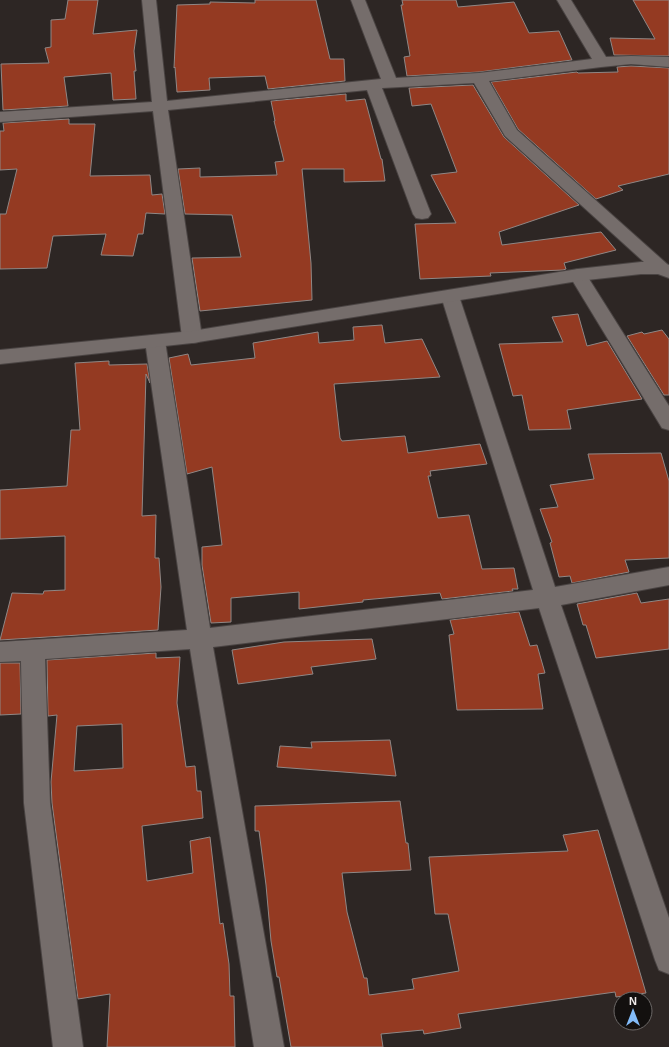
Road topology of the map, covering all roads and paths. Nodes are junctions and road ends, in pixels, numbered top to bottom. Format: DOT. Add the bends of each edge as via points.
graph roads {
  1 [pos="149,0"];
  2 [pos="358,0"];
  3 [pos="564,0"];
  4 [pos="601,62"];
  5 [pos="669,62"];
  6 [pos="479,78"];
  7 [pos="390,83"];
  8 [pos="373,85"];
  9 [pos="160,106"];
  10 [pos="0,117"];
  11 [pos="422,214"];
  12 [pos="665,270"];
  13 [pos="578,275"];
  14 [pos="450,296"];
  15 [pos="192,338"];
  16 [pos="155,341"];
  17 [pos="0,357"];
  18 [pos="669,423"];
  19 [pos="669,576"];
  20 [pos="547,598"];
  21 [pos="200,639"];
  22 [pos="33,650"];
  23 [pos="0,652"];
  24 [pos="669,960"];
  25 [pos="68,1047"];
  26 [pos="269,1047"];
  1 -- 9 [label="street"];
  2 -- 7 [label="street"];
  3 -- 4 [label="street"];
  4 -- 5 [label="street"];
  4 -- 6 [label="street"];
  6 -- 7 [label="street"];
  6 -- 12 [label="street" via="511,133"];
  7 -- 8 [label="street"];
  8 -- 9 [label="street"];
  8 -- 11 [label="street"];
  9 -- 10 [label="street"];
  9 -- 15 [label="street"];
  12 -- 13 [label="street" via="641,268"];
  13 -- 14 [label="street"];
  13 -- 18 [label="street"];
  14 -- 15 [label="street"];
  14 -- 20 [label="street"];
  15 -- 16 [label="street"];
  16 -- 17 [label="street"];
  16 -- 21 [label="street"];
  19 -- 20 [label="street"];
  20 -- 21 [label="street"];
  20 -- 24 [label="street"];
  21 -- 22 [label="street"];
  21 -- 26 [label="street"];
  22 -- 23 [label="street"];
  22 -- 25 [label="street" via="37,803"];
}
